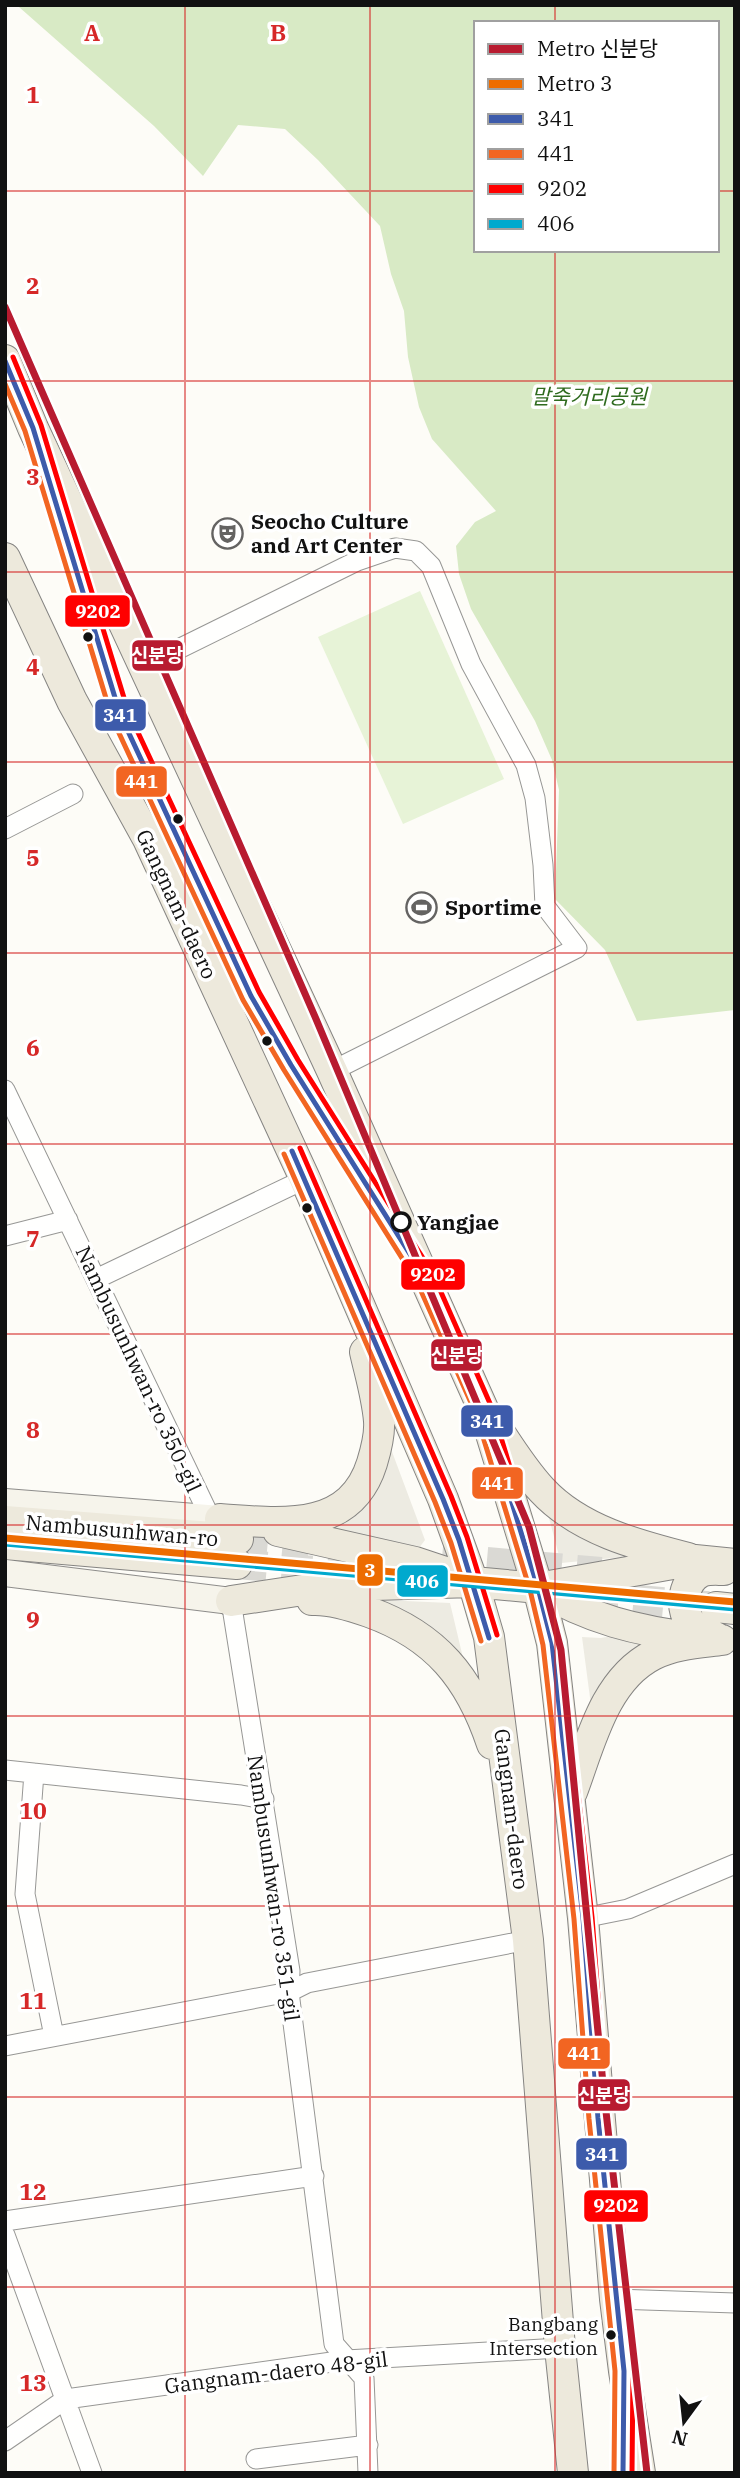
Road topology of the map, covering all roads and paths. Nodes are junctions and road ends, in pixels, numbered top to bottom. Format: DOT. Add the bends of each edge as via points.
graph roads {
  1 [pos="5,360"];
  2 [pos="5,558"];
  3 [pos="142,667"];
  4 [pos="73,794"];
  5 [pos="5,829"];
  6 [pos="332,1071"];
  7 [pos="5,1090"];
  8 [pos="305,1180"];
  9 [pos="68,1220"];
  10 [pos="5,1236"];
  11 [pos="96,1279"];
  12 [pos="349,1279"];
  13 [pos="484,1411"];
  14 [pos="5,1502"];
  15 [pos="5,1521"];
  16 [pos="226,1535"];
  17 [pos="5,1544"];
  18 [pos="695,1560"];
  19 [pos="5,1573"];
  20 [pos="473,1582"];
  21 [pos="729,1586"];
  22 [pos="538,1588"];
  23 [pos="231,1601"];
  24 [pos="729,1641"];
  25 [pos="5,1770"];
  26 [pos="34,1773"];
  27 [pos="571,1796"];
  28 [pos="264,1799"];
  29 [pos="512,1801"];
  30 [pos="735,1864"];
  31 [pos="583,1918"];
  32 [pos="528,1940"];
  33 [pos="289,1992"];
  34 [pos="54,2036"];
  35 [pos="5,2046"];
  36 [pos="314,2176"];
  37 [pos="5,2221"];
  38 [pos="5,2235"];
  39 [pos="615,2299"];
  40 [pos="735,2303"];
  41 [pos="560,2348"];
  42 [pos="346,2360"];
  43 [pos="66,2399"];
  44 [pos="5,2441"];
  45 [pos="368,2445"];
  46 [pos="256,2459"];
  47 [pos="92,2473"];
  48 [pos="369,2473"];
  49 [pos="573,2473"];
  50 [pos="640,2473"];
  1 -- 3 [label="main road"];
  2 -- 8 [label="main road, Gangnam-daero" via="72,701 148,839"];
  3 -- 6 [label="main road"];
  3 -- 6 [label="street" via="357,561 395,548 416,551 431,566 471,664 526,765 535,798 545,906 577,948"];
  4 -- 5 [label="street"];
  6 -- 13 [label="main road"];
  7 -- 9 [label="street, Nambusunhwan-ro 350-gil"];
  8 -- 11 [label="street"];
  8 -- 12 [label="main road, Gangnam-daero"];
  9 -- 10 [label="street, Nambusunhwan-ro 350-gil"];
  9 -- 11 [label="street, Nambusunhwan-ro 350-gil"];
  11 -- 16 [label="street, Nambusunhwan-ro 350-gil"];
  12 -- 16 [label="main road" via="379,1422 374,1456 361,1488 350,1501 322,1517"];
  12 -- 20 [label="main road, Gangnam-daero" via="443,1499"];
  13 -- 18 [label="main road" via="537,1485 570,1512 625,1540"];
  13 -- 22 [label="main road"];
  14 -- 16 [label="main road"];
  15 -- 16 [label="main road, Nambusunhwan-ro"];
  16 -- 17 [label="main road, Nambusunhwan-ro"];
  16 -- 20 [label="main road" via="415,1562"];
  16 -- 23 [label="main road" via="236,1524 253,1541 257,1553 250,1576 228,1589"];
  18 -- 21 [label="main road"];
  18 -- 22 [label="main road"];
  19 -- 23 [label="main road"];
  20 -- 22 [label="main road"];
  20 -- 23 [label="main road" via="316,1588"];
  20 -- 29 [label="main road, Gangnam-daero" via="489,1637"];
  21 -- 24 [label="main road" via="705,1570 687,1587 684,1600 691,1624"];
  22 -- 24 [label="main road" via="574,1609 621,1625"];
  22 -- 27 [label="main road" via="552,1643"];
  23 -- 28 [label="street, Nambusunhwan-ro 351-gil"];
  23 -- 29 [label="main road" via="319,1600 363,1610 415,1633 450,1665 471,1693"];
  24 -- 27 [label="main road" via="670,1648 631,1669 599,1719"];
  25 -- 26 [label="street"];
  26 -- 28 [label="street"];
  26 -- 34 [label="street" via="25,1894"];
  27 -- 31 [label="main road"];
  28 -- 33 [label="street, Nambusunhwan-ro 351-gil" via="290,1971"];
  29 -- 32 [label="main road, Gangnam-daero"];
  30 -- 31 [label="street" via="628,1909"];
  31 -- 39 [label="main road"];
  32 -- 33 [label="street" via="307,1983"];
  32 -- 41 [label="main road, Gangnam-daero"];
  33 -- 34 [label="street"];
  33 -- 36 [label="street, Nambusunhwan-ro 351-gil"];
  34 -- 35 [label="street"];
  36 -- 37 [label="street"];
  36 -- 42 [label="street, Nambusunhwan-ro 351-gil" via="334,2344"];
  38 -- 43 [label="street"];
  39 -- 40 [label="street"];
  39 -- 50 [label="main road"];
  41 -- 42 [label="street, Gangnam-daero 48-gil"];
  41 -- 49 [label="main road, Gangnam-daero"];
  42 -- 43 [label="street, Gangnam-daero 48-gil"];
  42 -- 45 [label="street, Nambusunhwan-ro 351-gil" via="364,2378"];
  43 -- 44 [label="street, Gangnam-daero 48-gil"];
  43 -- 47 [label="street"];
  45 -- 46 [label="street"];
  45 -- 48 [label="street, Nambusunhwan-ro 351-gil"];
}
